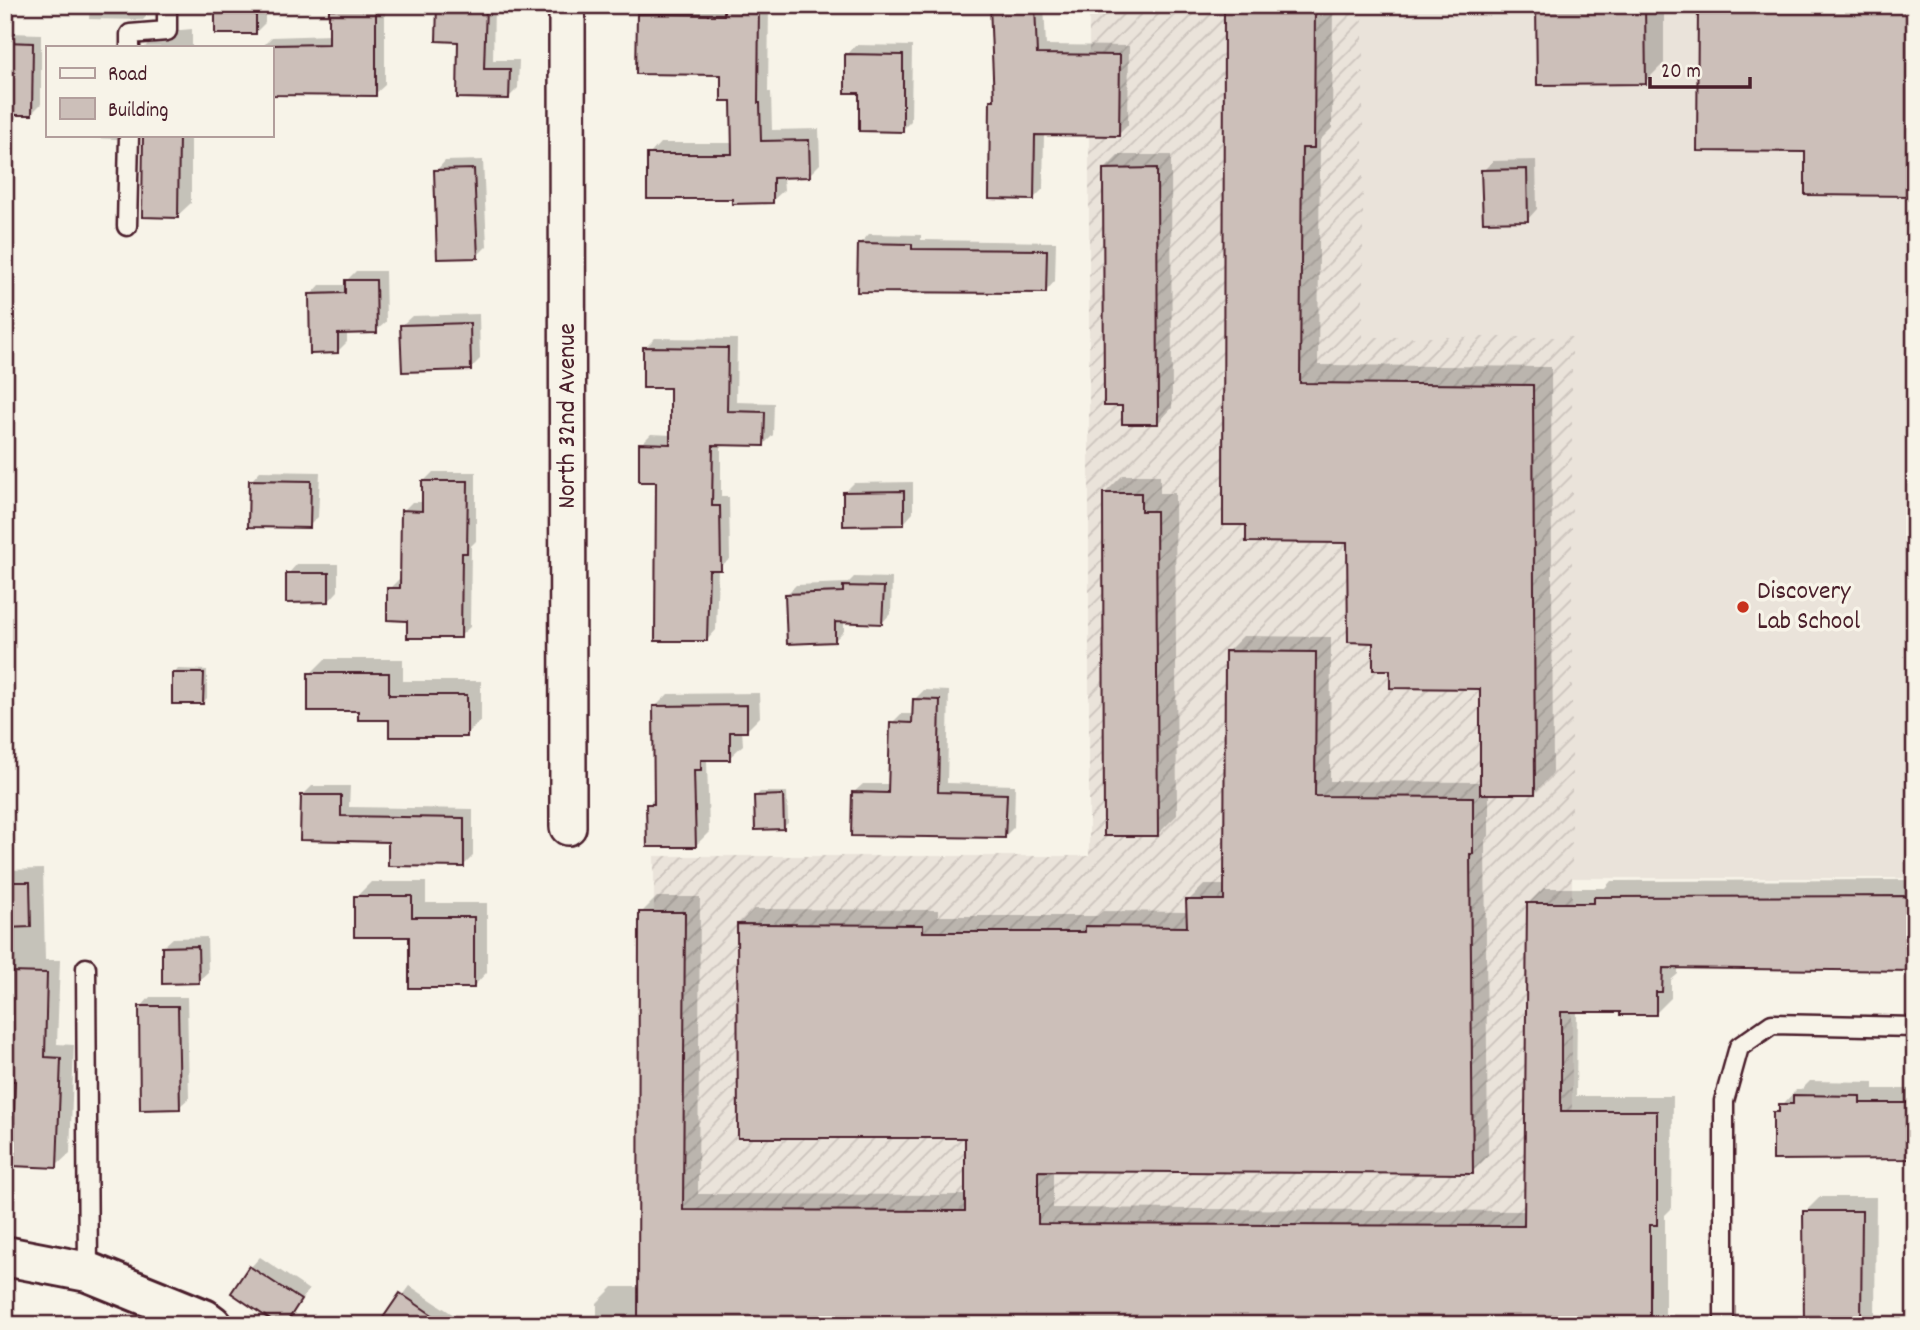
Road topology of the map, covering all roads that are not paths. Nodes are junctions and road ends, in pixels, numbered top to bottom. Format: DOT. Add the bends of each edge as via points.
graph roads {
  1 [pos="167,5"];
  2 [pos="568,5"];
  3 [pos="130,46"];
  4 [pos="129,136"];
  5 [pos="127,226"];
  6 [pos="568,827"];
  7 [pos="86,968"];
  8 [pos="1915,1027"];
  9 [pos="5,1256"];
  10 [pos="88,1272"];
  11 [pos="212,1325"];
  12 [pos="1724,1325"];
  1 -- 3 [label="lane" via="167,31 130,34"];
  2 -- 6 [label="street, North 32nd Avenue"];
  4 -- 5 [label="lane"];
  7 -- 10 [label="lane"];
  8 -- 12 [label="lane" via="1772,1024 1739,1047 1724,1101"];
  9 -- 10 [label="street"];
  10 -- 11 [label="street"];
}
